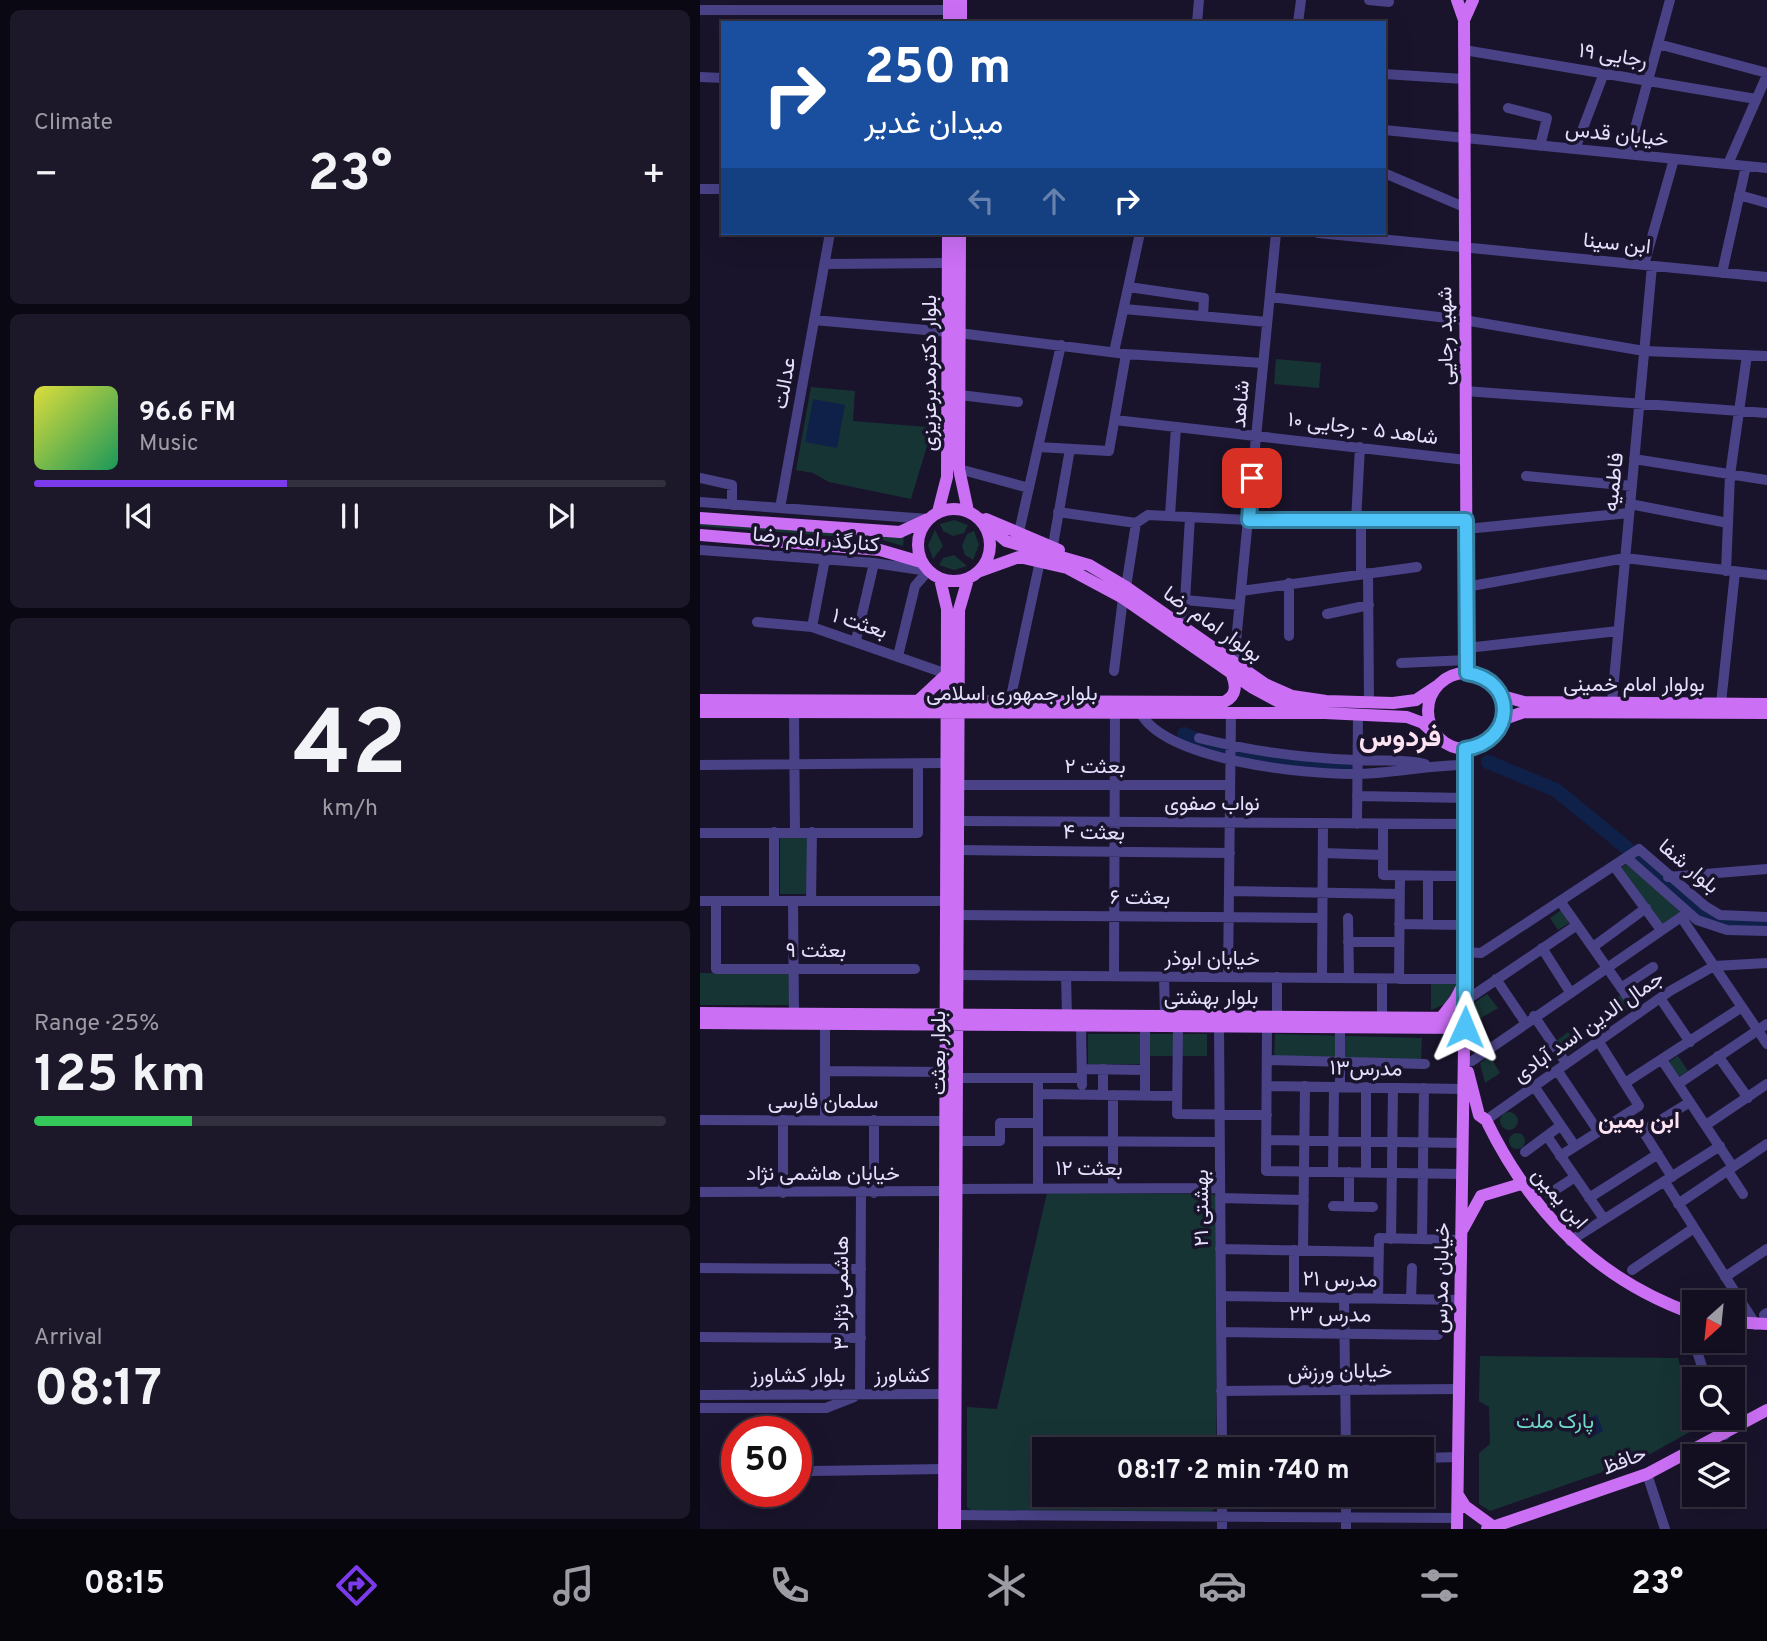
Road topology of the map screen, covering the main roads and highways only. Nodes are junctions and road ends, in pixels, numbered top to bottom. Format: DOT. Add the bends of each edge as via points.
graph roads {
  1 [pos="1457,0"];
  2 [pos="1473,0"];
  3 [pos="1464,20"];
  4 [pos="948,235"];
  5 [pos="960,235"];
  6 [pos="954,332"];
  7 [pos="973,514"];
  8 [pos="933,516"];
  9 [pos="700,518"];
  10 [pos="700,535"];
  11 [pos="1067,557"];
  12 [pos="925,566"];
  13 [pos="980,571"];
  14 [pos="940,579"];
  15 [pos="968,579"];
  16 [pos="1124,592"];
  17 [pos="1467,660"];
  18 [pos="1233,667"];
  19 [pos="947,674"];
  20 [pos="1437,686"];
  21 [pos="1502,696"];
  22 [pos="700,700"];
  23 [pos="918,701"];
  24 [pos="1767,704"];
  25 [pos="953,707"];
  26 [pos="1140,707"];
  27 [pos="700,712"];
  28 [pos="1325,713"];
  29 [pos="1767,713"];
  30 [pos="1504,719"];
  31 [pos="1438,737"];
  32 [pos="1465,749"];
  33 [pos="1465,979"];
  34 [pos="700,1013"];
  35 [pos="1441,1018"];
  36 [pos="952,1020"];
  37 [pos="1272,1021"];
  38 [pos="1427,1022"];
  39 [pos="700,1023"];
  40 [pos="1465,1023"];
  41 [pos="1464,1049"];
  42 [pos="952,1075"];
  43 [pos="1486,1120"];
  44 [pos="1462,1179"];
  45 [pos="1521,1184"];
  46 [pos="951,1190"];
  47 [pos="1481,1196"];
  48 [pos="1461,1240"];
  49 [pos="1682,1310"];
  50 [pos="1764,1321"];
  51 [pos="1745,1322"];
  52 [pos="950,1394"];
  53 [pos="1766,1416"];
  54 [pos="1457,1494"];
  55 [pos="1457,1523"];
  56 [pos="1497,1527"];
  57 [pos="944,1529"];
  58 [pos="955,1529"];
  1 -- 3 [label="main road, شهید رجایی"];
  2 -- 3 [label="main road"];
  3 -- 17 [label="main road, شهید رجایی"];
  4 -- 6 [label="main road, بلوار دکترمدبرعزیزی"];
  5 -- 6 [label="main road, بلوار دکترمدبرعزیزی"];
  6 -- 7 [label="main road, بلوار دکترمدبرعزیزی" via="960,396 958,469"];
  6 -- 8 [label="main road, بلوار دکترمدبرعزیزی" via="947,477"];
  7 -- 8 [label="main road" via="947,509"];
  7 -- 11 [label="main road" via="1053,545"];
  7 -- 11 [label="main road, بولوار امام رضا" via="1006,541"];
  7 -- 13 [label="main road" via="990,539 990,551"];
  8 -- 9 [label="main road" via="900,531"];
  8 -- 12 [label="main road" via="918,539"];
  10 -- 12 [label="main road" via="880,550"];
  11 -- 16 [label="main road, بولوار امام رضا"];
  12 -- 14 [label="main road"];
  13 -- 15 [label="main road"];
  13 -- 16 [label="main road, بولوار امام رضا" via="1019,557"];
  14 -- 15 [label="main road"];
  14 -- 19 [label="main road, بلوار بعثت" via="947,609"];
  15 -- 25 [label="main road, بلوار بعثت" via="959,610"];
  16 -- 18 [label="main road, بولوار امام رضا"];
  17 -- 20 [label="main road"];
  17 -- 21 [label="main road"];
  18 -- 20 [label="main road, بولوار امام رضا" via="1292,696 1406,702"];
  18 -- 26 [label="main road, بلوار جمهوری اسلامی" via="1235,692 1224,702"];
  18 -- 28 [label="main road, بولوار امام رضا" via="1281,703"];
  19 -- 23 [label="main road"];
  19 -- 25 [label="main road, بلوار بعثت"];
  20 -- 31 [label="main road" via="1428,717"];
  21 -- 24 [label="main road, بولوار امام خمینی" via="1524,702"];
  21 -- 30 [label="main road"];
  22 -- 23 [label="main road, بلوار جمهوری اسلامی"];
  23 -- 25 [label="main road, بلوار جمهوری اسلامی"];
  25 -- 26 [label="main road, بلوار جمهوری اسلامی" via="1010,701"];
  25 -- 26 [label="main road, بلوار جمهوری اسلامی" via="1115,713"];
  25 -- 27 [label="main road, بلوار جمهوری اسلامی"];
  25 -- 36 [label="main road, بلوار بعثت" via="947,763"];
  25 -- 36 [label="main road, بلوار بعثت" via="959,821 958,975"];
  26 -- 28 [label="main road, بلوار جمهوری اسلامی"];
  28 -- 31 [label="main road, بولوار امام رضا" via="1407,716"];
  29 -- 30 [label="main road, بولوار امام خمینی" via="1524,712"];
  30 -- 32 [label="main road" via="1490,741"];
  31 -- 32 [label="main road"];
  32 -- 33 [label="main road, خیابان مدرس"];
  33 -- 35 [label="main road"];
  33 -- 40 [label="main road, خیابان مدرس"];
  34 -- 36 [label="main road, بلوار بهشتی"];
  35 -- 38 [label="main road, بلوار بهشتی"];
  35 -- 40 [label="main road, بلوار بهشتی"];
  36 -- 37 [label="main road, بلوار بهشتی" via="1165,1016"];
  36 -- 37 [label="main road, بلوار بهشتی" via="1082,1026 1219,1026"];
  36 -- 39 [label="main road, بلوار بهشتی"];
  36 -- 42 [label="main road, بلوار بعثت"];
  37 -- 38 [label="main road, بلوار بهشتی" via="1382,1017"];
  37 -- 38 [label="main road, بلوار بهشتی" via="1340,1027"];
  38 -- 40 [label="main road, بلوار بهشتی"];
  40 -- 41 [label="main road, خیابان مدرس"];
  40 -- 43 [label="main road, خیابان مدرس"];
  41 -- 43 [label="main road, ابن یمین" via="1479,1115"];
  41 -- 44 [label="main road, خیابان مدرس"];
  42 -- 46 [label="main road, بلوار بعثت" via="957,1142"];
  42 -- 46 [label="main road, بلوار بعثت" via="946,1121"];
  43 -- 45 [label="main road, ابن یمین"];
  44 -- 47 [label="main road"];
  44 -- 48 [label="main road, خیابان مدرس"];
  45 -- 47 [label="main road"];
  45 -- 49 [label="main road, ابن یمین" via="1570,1241 1625,1281"];
  46 -- 52 [label="main road, بلوار بعثت"];
  47 -- 48 [label="main road" via="1466,1220"];
  48 -- 54 [label="main road, خیابان مدرس"];
  50 -- 51 [label="main road"];
  52 -- 57 [label="main road, بلوار بعثت"];
  52 -- 58 [label="main road, بلوار بعثت"];
  53 -- 56 [label="main road, حافظ" via="1647,1474"];
  54 -- 55 [label="main road, خیابان مدرس"];
  54 -- 56 [label="main road" via="1465,1506"];
}
